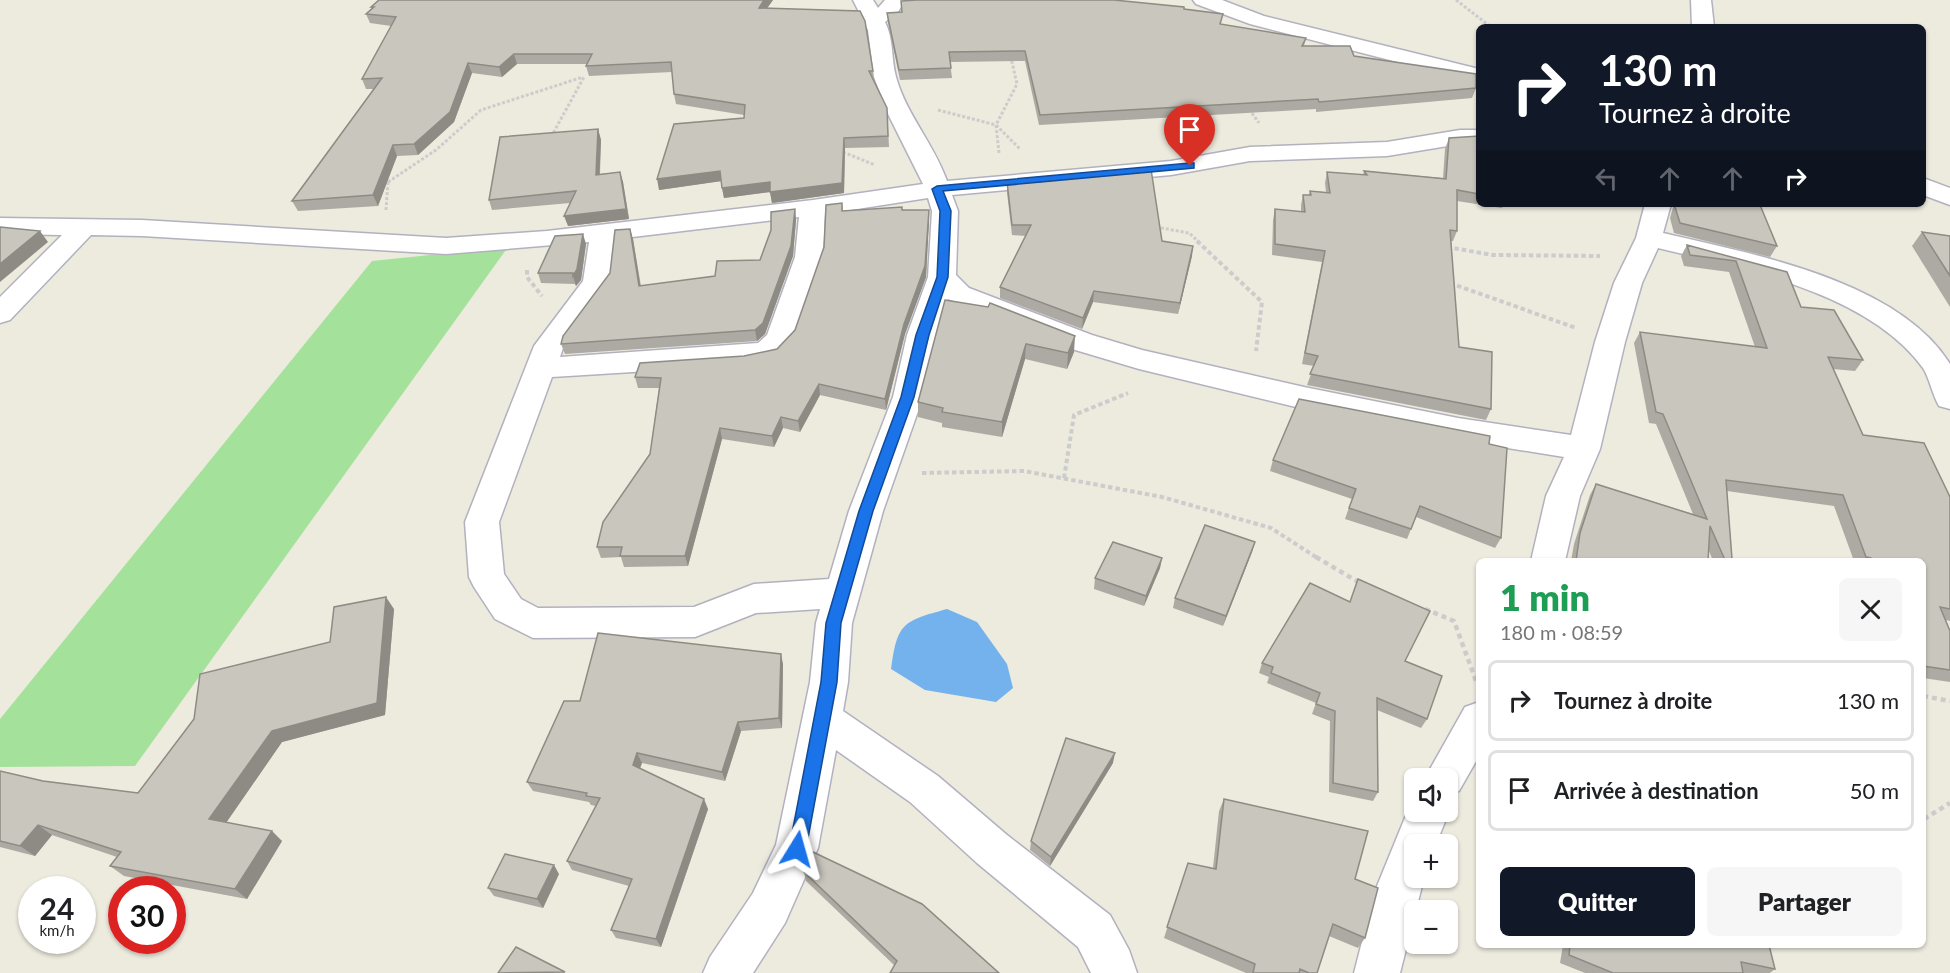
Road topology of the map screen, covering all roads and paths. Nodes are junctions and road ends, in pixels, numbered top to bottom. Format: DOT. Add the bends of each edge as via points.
graph roads {
  1 [pos="1203,0"];
  2 [pos="1456,0"];
  3 [pos="1701,0"];
  4 [pos="878,7"];
  5 [pos="1487,24"];
  6 [pos="1703,24"];
  7 [pos="1011,54"];
  8 [pos="1476,75"];
  9 [pos="584,77"];
  10 [pos="899,112"];
  11 [pos="996,125"];
  12 [pos="1476,137"];
  13 [pos="837,150"];
  14 [pos="389,171"];
  15 [pos="1051,179"];
  16 [pos="388,182"];
  17 [pos="1002,184"];
  18 [pos="1926,187"];
  19 [pos="937,189"];
  20 [pos="1950,196"];
  21 [pos="1657,207"];
  22 [pos="813,208"];
  23 [pos="0,226"];
  24 [pos="1147,226"];
  25 [pos="84,227"];
  26 [pos="604,232"];
  27 [pos="383,244"];
  28 [pos="1438,245"];
  29 [pos="1645,248"];
  30 [pos="942,277"];
  31 [pos="1449,282"];
  32 [pos="0,314"];
  33 [pos="1610,342"];
  34 [pos="541,368"];
  35 [pos="1186,370"];
  36 [pos="1252,385"];
  37 [pos="1950,398"];
  38 [pos="1584,449"];
  39 [pos="879,474"];
  40 [pos="1064,478"];
  41 [pos="1549,558"];
  42 [pos="1369,586"];
  43 [pos="843,593"];
  44 [pos="1422,608"];
  45 [pos="1476,681"];
  46 [pos="1926,697"];
  47 [pos="1950,701"];
  48 [pos="822,718"];
  49 [pos="1476,724"];
  50 [pos="1451,768"];
  51 [pos="1950,803"];
  52 [pos="1926,818"];
  53 [pos="1404,872"];
  54 [pos="1119,971"];
  55 [pos="726,973"];
  56 [pos="1377,973"];
  1 -- 8 [label="street" via="1257,21"];
  2 -- 5 [label="path"];
  3 -- 6 [label="street"];
  4 -- 10 [label="street" via="885,77"];
  7 -- 11 [label="path" via="1017,84"];
  9 -- 16 [label="path" via="481,110 436,150"];
  10 -- 11 [label="path" via="940,110"];
  10 -- 19 [label="street"];
  11 -- 15 [label="path"];
  11 -- 17 [label="path"];
  12 -- 15 [label="street" via="1378,149 1250,154 1209,163"];
  13 -- 19 [label="path"];
  14 -- 16 [label="path"];
  15 -- 17 [label="street"];
  16 -- 27 [label="path"];
  17 -- 19 [label="street"];
  18 -- 20 [label="street"];
  19 -- 22 [label="street"];
  19 -- 30 [label="street" via="945,211"];
  21 -- 29 [label="street"];
  22 -- 26 [label="street"];
  22 -- 34 [label="street" via="808,257 780,340 767,351"];
  23 -- 25 [label="street"];
  24 -- 36 [label="path" via="1190,233 1262,302"];
  25 -- 27 [label="street"];
  25 -- 32 [label="street"];
  26 -- 27 [label="street" via="446,246"];
  26 -- 34 [label="street" via="597,282 549,346"];
  28 -- 29 [label="path" via="1492,255"];
  29 -- 33 [label="street" via="1628,283"];
  29 -- 37 [label="street" via="1808,279 1849,298 1910,336 1935,362"];
  30 -- 35 [label="street" via="958,294 1082,342"];
  30 -- 39 [label="street" via="922,335 908,397"];
  31 -- 33 [label="path"];
  33 -- 38 [label="street"];
  34 -- 43 [label="street" via="482,522 487,577 507,609 533,623 695,622 754,599"];
  35 -- 36 [label="street"];
  35 -- 40 [label="path" via="1074,415"];
  36 -- 38 [label="street" via="1447,426"];
  38 -- 41 [label="street" via="1563,496"];
  39 -- 40 [label="path" via="1024,471"];
  39 -- 43 [label="street"];
  40 -- 42 [label="path" via="1162,496 1271,528 1348,578"];
  43 -- 48 [label="street" via="834,623"];
  44 -- 45 [label="path" via="1454,621"];
  46 -- 47 [label="path"];
  48 -- 54 [label="street" via="924,789 1094,931"];
  48 -- 55 [label="street" via="797,849 769,908"];
  49 -- 50 [label="street"];
  51 -- 52 [label="path"];
  53 -- 56 [label="street"];
}
